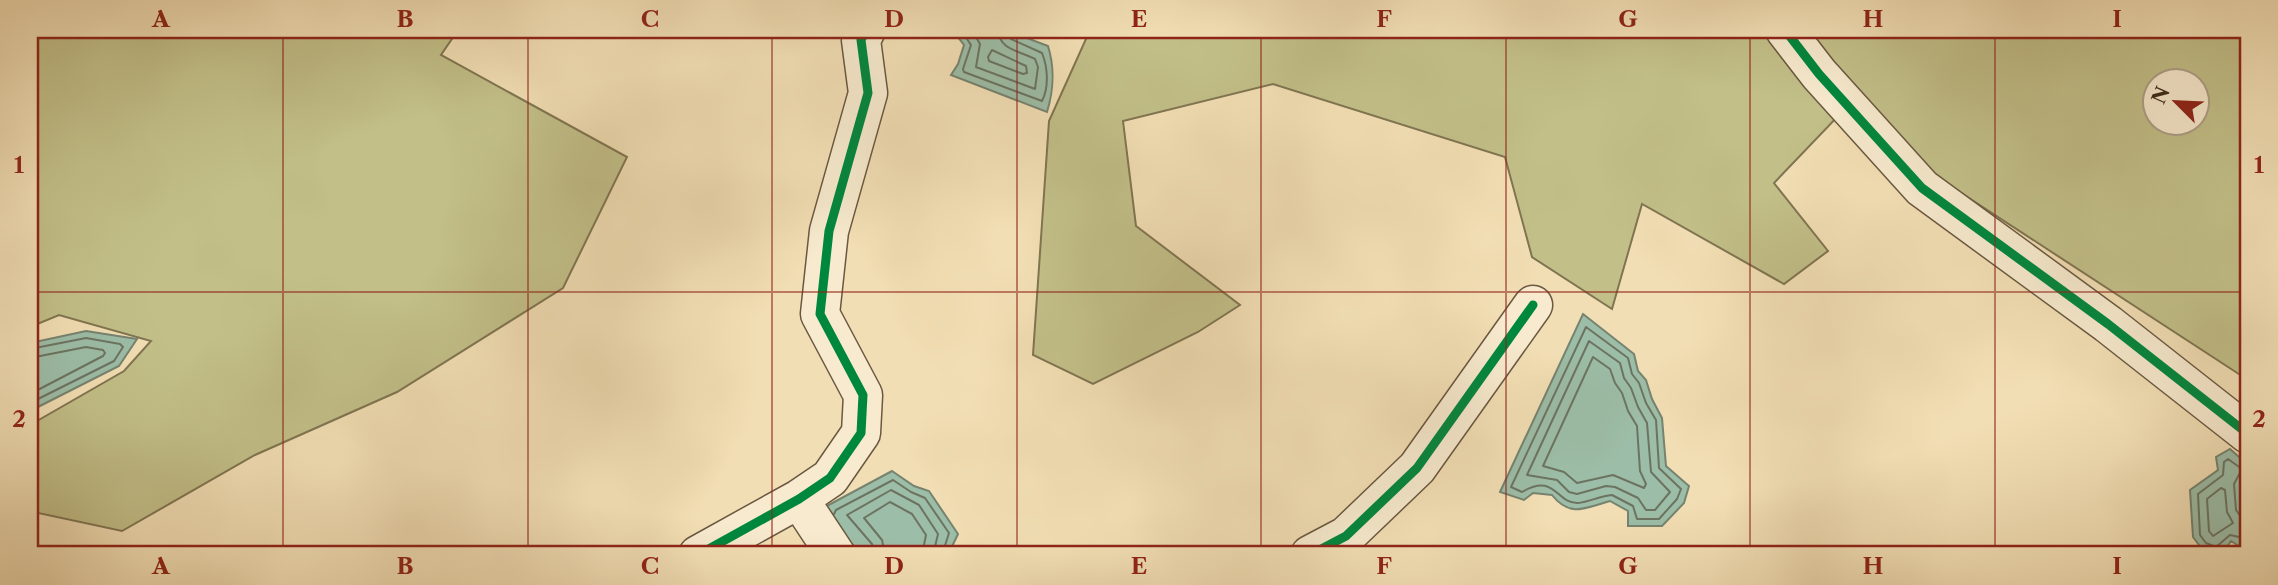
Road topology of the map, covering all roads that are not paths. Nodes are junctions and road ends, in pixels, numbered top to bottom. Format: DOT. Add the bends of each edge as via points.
graph roads {
  1 [pos="866,30"];
  2 [pos="1785,30"];
  3 [pos="1533,305"];
  4 [pos="2248,434"];
  5 [pos="799,499"];
  6 [pos="698,555"];
  7 [pos="836,555"];
  8 [pos="1310,555"];
  1 -- 5 [label="street" via="860,40 868,93 829,231 820,314 863,395 861,433 830,478"];
  2 -- 4 [label="street" via="1922,188"];
  3 -- 8 [label="street" via="1418,468 1346,537"];
  5 -- 6 [label="street"];
  5 -- 7 [label="street"];
}
